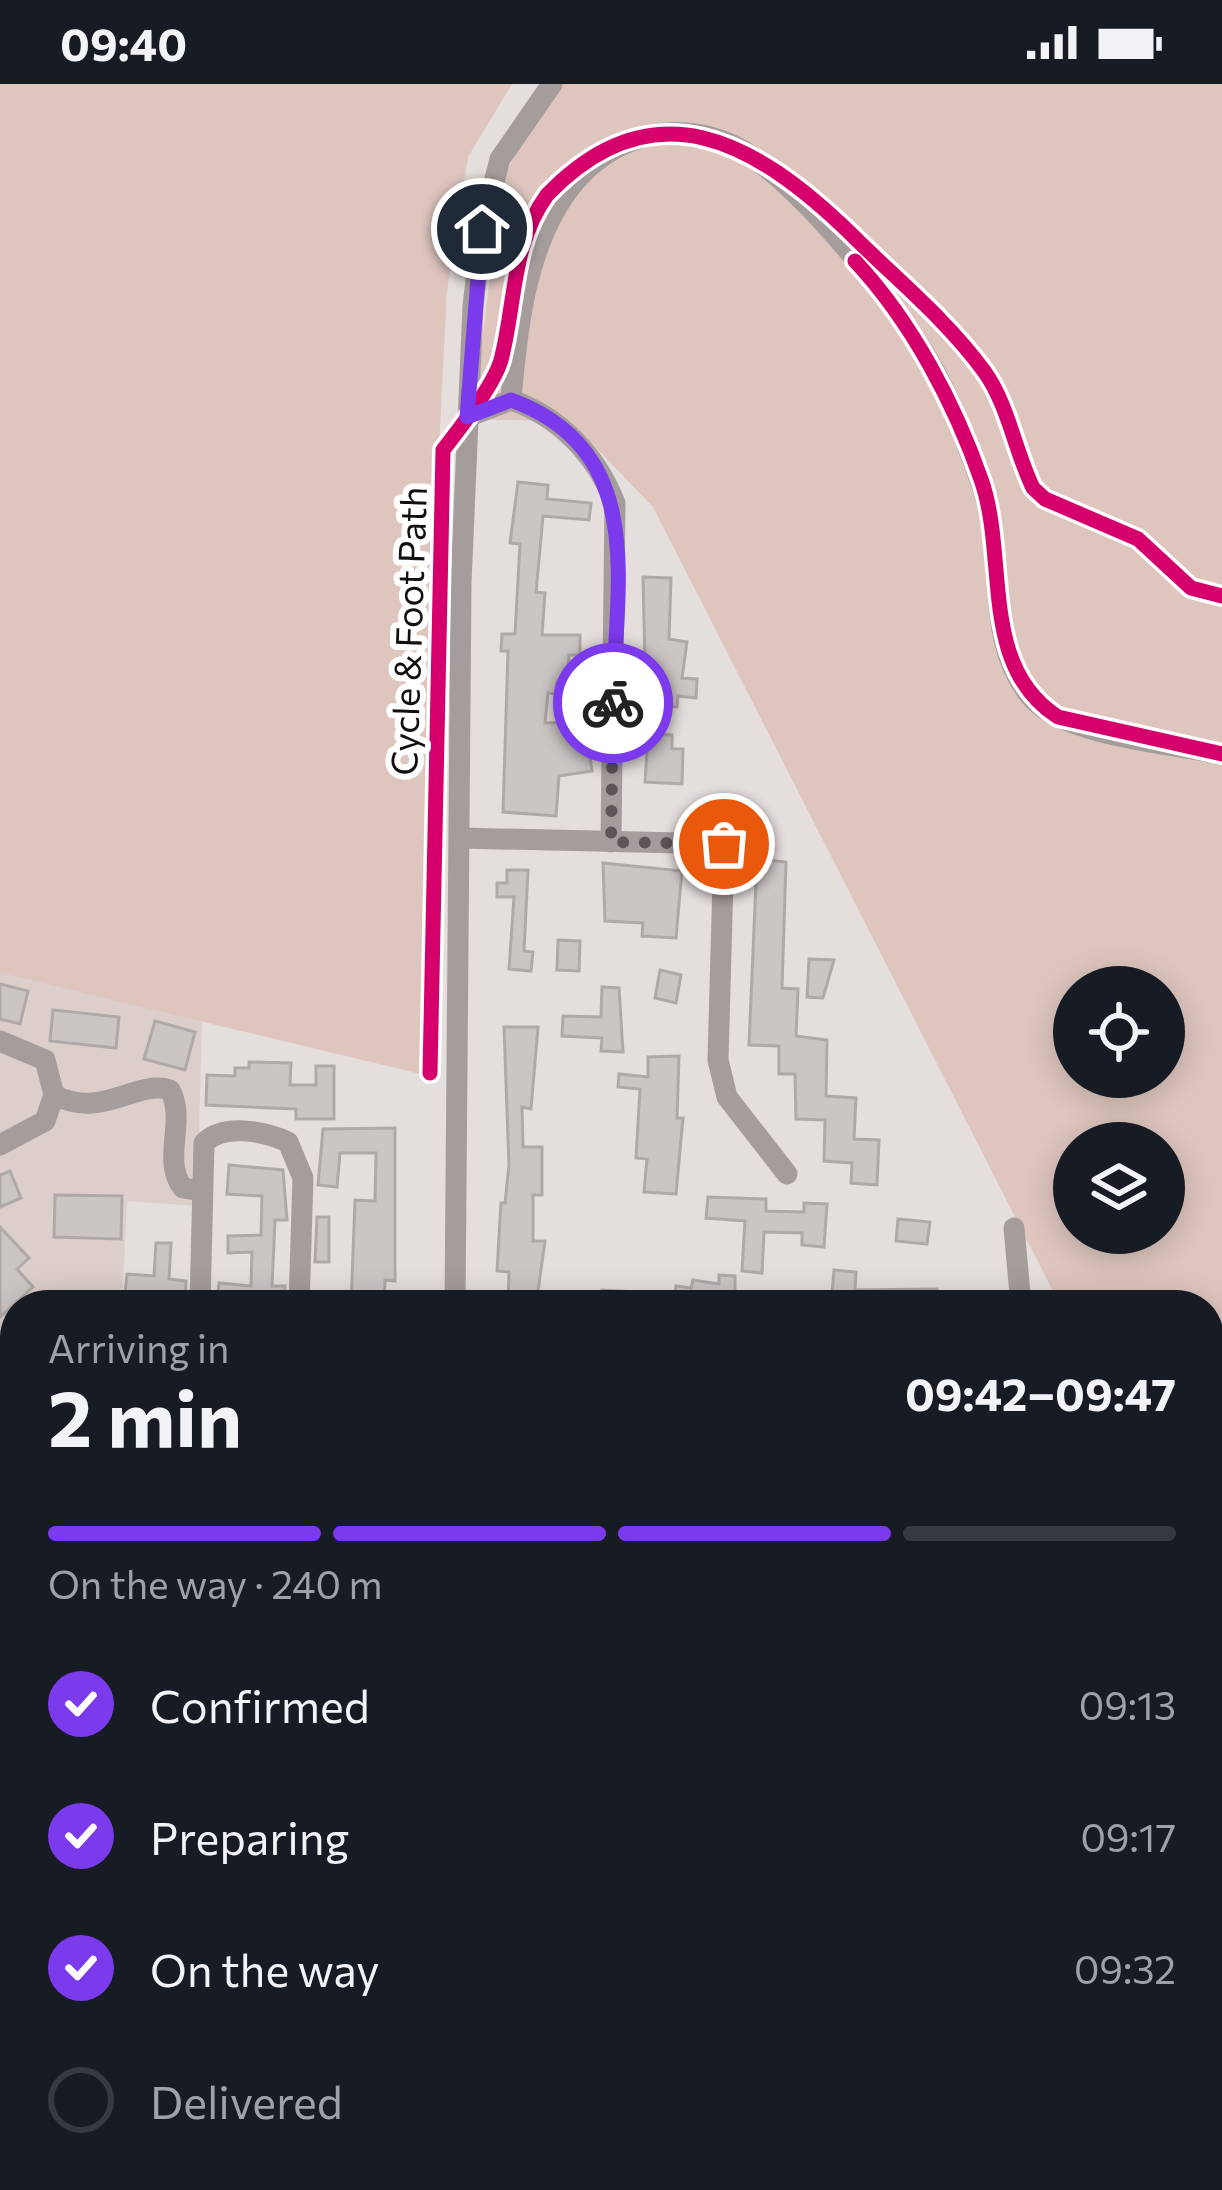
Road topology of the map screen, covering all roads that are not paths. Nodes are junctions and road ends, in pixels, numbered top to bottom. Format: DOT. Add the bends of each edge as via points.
graph roads {
  1 [pos="552,84"];
  2 [pos="511,400"];
  3 [pos="467,417"];
  4 [pos="1222,754"];
  5 [pos="460,838"];
  6 [pos="611,842"];
  7 [pos="0,1041"];
  8 [pos="54,1094"];
  9 [pos="0,1145"];
  10 [pos="787,1174"];
  11 [pos="202,1191"];
  12 [pos="1015,1228"];
  13 [pos="200,1290"];
  14 [pos="299,1290"];
  15 [pos="455,1290"];
  16 [pos="1020,1290"];
  1 -- 3 [label="street" via="510,137 488,199"];
  2 -- 3 [label="street"];
  2 -- 4 [label="street" via="530,274 554,208 584,171 628,140 676,131 728,143 774,174 869,275 930,363 983,485 1013,674 1036,703 1095,730"];
  2 -- 6 [label="street" via="548,416 574,440 615,503"];
  3 -- 5 [label="street"];
  5 -- 6 [label="street"];
  5 -- 15 [label="street"];
  6 -- 10 [label="street" via="724,844 718,1060 728,1097"];
  7 -- 8 [label="street" via="45,1060"];
  8 -- 9 [label="street" via="45,1120"];
  8 -- 11 [label="street" via="116,1102 149,1087 170,1090 175,1177 183,1189"];
  11 -- 13 [label="street"];
  11 -- 14 [label="street" via="213,1133 288,1142 303,1178"];
  12 -- 16 [label="street"];
}
